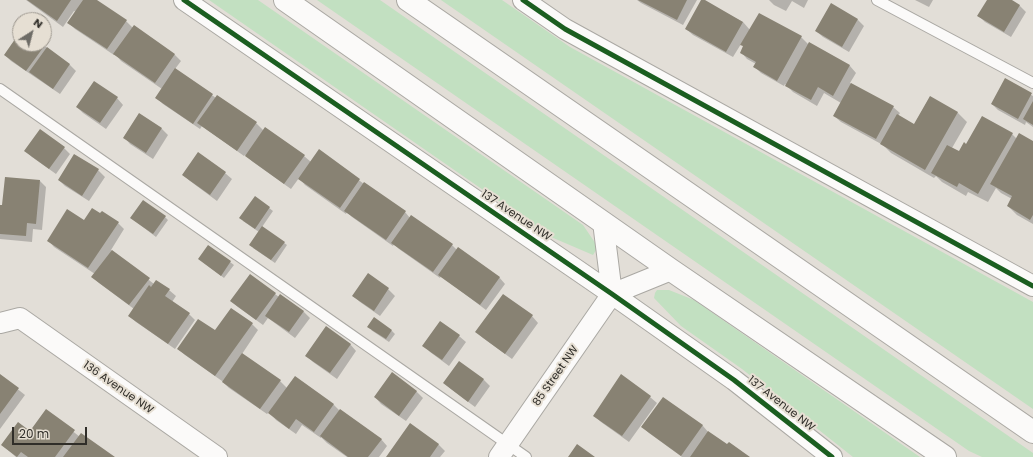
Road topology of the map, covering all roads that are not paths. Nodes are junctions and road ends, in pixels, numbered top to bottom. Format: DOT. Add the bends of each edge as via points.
graph roads {
  1 [pos="184,0"];
  2 [pos="285,0"];
  3 [pos="408,0"];
  4 [pos="523,0"];
  5 [pos="877,0"];
  6 [pos="1033,83"];
  7 [pos="0,89"];
  8 [pos="603,222"];
  9 [pos="671,270"];
  10 [pos="1033,286"];
  11 [pos="612,294"];
  12 [pos="0,323"];
  13 [pos="1033,432"];
  14 [pos="504,451"];
  15 [pos="217,457"];
  16 [pos="526,457"];
  17 [pos="832,457"];
  18 [pos="944,457"];
  1 -- 11 [label="street, 137 Avenue NW"];
  2 -- 8 [label="main road"];
  3 -- 13 [label="main road"];
  4 -- 10 [label="street" via="565,29"];
  5 -- 6 [label="lane"];
  7 -- 14 [label="lane"];
  8 -- 9 [label="main road"];
  8 -- 11 [label="street"];
  9 -- 11 [label="street"];
  9 -- 18 [label="main road"];
  11 -- 14 [label="street, 85 Street NW"];
  11 -- 17 [label="street, 137 Avenue NW" via="734,380"];
  12 -- 15 [label="street, 136 Avenue NW" via="20,318"];
  14 -- 16 [label="lane"];
}
